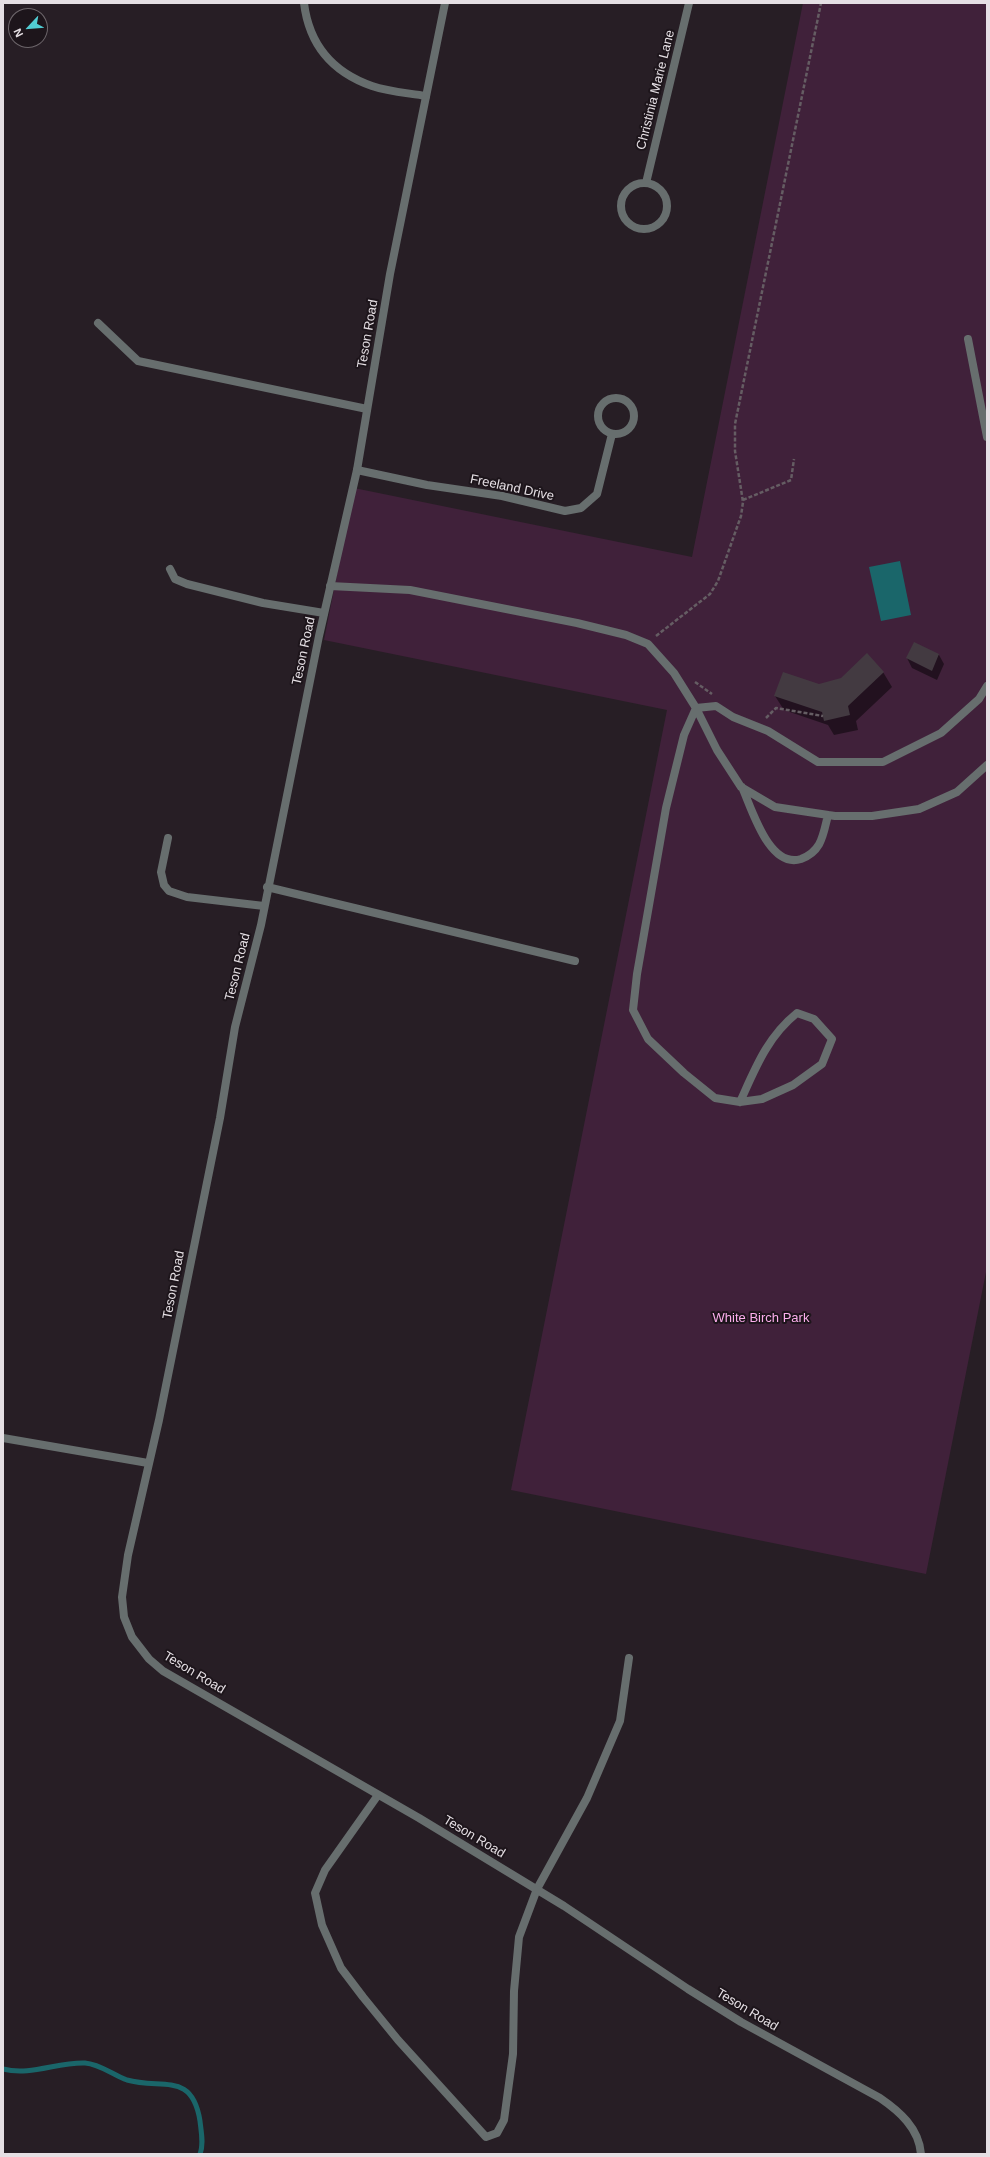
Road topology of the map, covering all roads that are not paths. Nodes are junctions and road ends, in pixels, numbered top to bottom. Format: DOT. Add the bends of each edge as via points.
graph roads {
  1 [pos="304,3"];
  2 [pos="445,3"];
  3 [pos="689,3"];
  4 [pos="426,96"];
  5 [pos="646,183"];
  6 [pos="98,323"];
  7 [pos="968,339"];
  8 [pos="367,409"];
  9 [pos="612,434"];
  10 [pos="987,437"];
  11 [pos="357,470"];
  12 [pos="170,569"];
  13 [pos="330,586"];
  14 [pos="324,614"];
  15 [pos="987,686"];
  16 [pos="696,708"];
  17 [pos="987,765"];
  18 [pos="742,787"];
  19 [pos="828,815"];
  20 [pos="168,838"];
  21 [pos="268,887"];
  22 [pos="264,906"];
  23 [pos="575,961"];
  24 [pos="740,1102"];
  25 [pos="3,1438"];
  26 [pos="148,1463"];
  27 [pos="629,1658"];
  28 [pos="378,1795"];
  29 [pos="537,1889"];
  30 [pos="921,2154"];
  1 -- 4 [label="street" via="306,21 330,63 372,86"];
  2 -- 4 [label="street, Teson Road"];
  3 -- 5 [label="street, Christinia Marie Lane"];
  4 -- 8 [label="street, Teson Road" via="390,274"];
  5 -- 5 [label="street" via="630,188 624,195 622,204 622,213 627,220 633,226 642,229 659,224 667,208 662,192"];
  6 -- 8 [label="street" via="138,360"];
  7 -- 10 [label="street"];
  8 -- 11 [label="street, Teson Road"];
  9 -- 9 [label="street" via="626,432 634,420 632,406 627,400 606,400 598,412 601,426"];
  9 -- 11 [label="street, Freeland Drive" via="597,494 581,508 565,511 502,496 427,485"];
  11 -- 13 [label="street, Teson Road"];
  12 -- 14 [label="street" via="175,579 187,584"];
  13 -- 14 [label="street, Teson Road"];
  13 -- 16 [label="street" via="410,590 626,635 648,644 674,674"];
  14 -- 21 [label="street, Teson Road"];
  15 -- 16 [label="street" via="979,699 941,733 883,762 818,762 768,732 733,717 716,706"];
  16 -- 18 [label="street" via="717,750"];
  16 -- 24 [label="street" via="684,735 666,808 633,1010 648,1039 684,1073 715,1098"];
  17 -- 19 [label="street" via="957,792 918,809 872,816"];
  18 -- 19 [label="street" via="775,807"];
  18 -- 19 [label="street" via="766,839 776,854 786,859 798,860 813,854 823,837"];
  20 -- 22 [label="street" via="161,872 164,885 169,891 187,897"];
  21 -- 22 [label="street, Teson Road"];
  21 -- 23 [label="street"];
  22 -- 26 [label="street, Teson Road" via="235,1027 220,1118"];
  24 -- 24 [label="street" via="762,1099 793,1085 822,1064 832,1039 814,1019 797,1013 781,1025 762,1055"];
  25 -- 26 [label="street"];
  26 -- 28 [label="street, Teson Road" via="128,1555 122,1597 124,1617 132,1637 149,1659 163,1671"];
  27 -- 29 [label="street" via="620,1721 587,1798"];
  28 -- 29 [label="street, Teson Road"];
  28 -- 29 [label="street" via="322,1876 315,1894 322,1925 341,1968 363,1997 398,2040 486,2137 497,2133 504,2120 513,2054 514,1991 519,1937"];
  29 -- 30 [label="street, Teson Road" via="741,2022 880,2098 901,2113 913,2130"];
}
